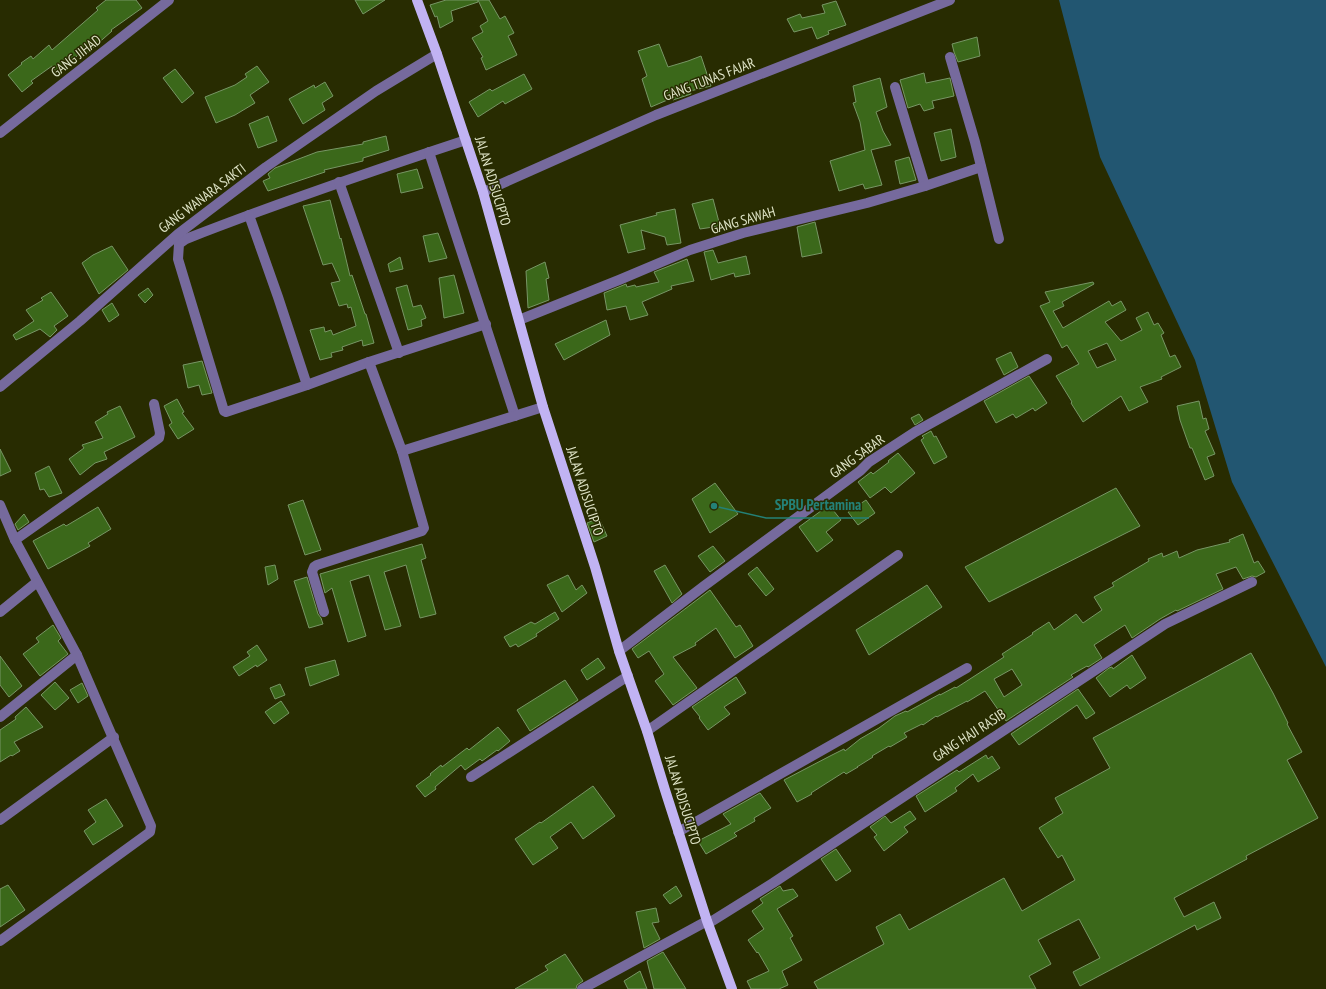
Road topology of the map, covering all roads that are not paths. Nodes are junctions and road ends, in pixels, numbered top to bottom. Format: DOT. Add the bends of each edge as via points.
graph roads {
  1 [pos="169,0"];
  2 [pos="417,0"];
  3 [pos="950,0"];
  4 [pos="437,54"];
  5 [pos="950,57"];
  6 [pos="895,86"];
  7 [pos="0,133"];
  8 [pos="466,140"];
  9 [pos="429,152"];
  10 [pos="981,167"];
  11 [pos="339,182"];
  12 [pos="924,186"];
  13 [pos="483,192"];
  14 [pos="249,215"];
  15 [pos="999,239"];
  16 [pos="519,320"];
  17 [pos="486,324"];
  18 [pos="399,353"];
  19 [pos="1048,359"];
  20 [pos="369,362"];
  21 [pos="307,385"];
  22 [pos="0,386"];
  23 [pos="154,404"];
  24 [pos="543,407"];
  25 [pos="515,416"];
  26 [pos="402,451"];
  27 [pos="1,508"];
  28 [pos="15,540"];
  29 [pos="898,555"];
  30 [pos="37,582"];
  31 [pos="1252,582"];
  32 [pos="0,612"];
  33 [pos="324,612"];
  34 [pos="619,651"];
  35 [pos="77,655"];
  36 [pos="967,668"];
  37 [pos="628,676"];
  38 [pos="0,717"];
  39 [pos="647,731"];
  40 [pos="114,737"];
  41 [pos="471,777"];
  42 [pos="0,820"];
  43 [pos="678,832"];
  44 [pos="708,922"];
  45 [pos="0,941"];
  46 [pos="582,989"];
  47 [pos="732,989"];
  1 -- 7 [label="street, GANG JIHAD"];
  2 -- 4 [label="main road, JALAN ADISUCIPTO"];
  3 -- 13 [label="street, GANG TUNAS FAJAR" via="656,115"];
  4 -- 8 [label="main road, JALAN ADISUCIPTO"];
  4 -- 22 [label="street, GANG WANARA SAKTI" via="376,91 266,167 178,234 80,321"];
  5 -- 10 [label="street"];
  6 -- 12 [label="street"];
  8 -- 9 [label="street"];
  8 -- 13 [label="main road, JALAN ADISUCIPTO"];
  9 -- 11 [label="street"];
  9 -- 17 [label="street"];
  10 -- 12 [label="street, GANG SAWAH"];
  10 -- 15 [label="street"];
  11 -- 14 [label="street"];
  11 -- 18 [label="street"];
  12 -- 16 [label="street, GANG SAWAH" via="867,203 743,233 690,250"];
  13 -- 16 [label="main road, JALAN ADISUCIPTO"];
  14 -- 21 [label="street"];
  14 -- 21 [label="street" via="179,244 178,259 224,411 229,412"];
  16 -- 24 [label="main road, JALAN ADISUCIPTO"];
  17 -- 18 [label="street"];
  17 -- 25 [label="street"];
  18 -- 20 [label="street"];
  19 -- 34 [label="street, GANG SABAR" via="915,432 869,462"];
  20 -- 21 [label="street"];
  20 -- 26 [label="street"];
  23 -- 28 [label="street" via="159,438"];
  24 -- 25 [label="street"];
  24 -- 34 [label="main road, JALAN ADISUCIPTO" via="595,567"];
  25 -- 26 [label="street"];
  26 -- 33 [label="street" via="424,528 422,532 314,567 312,572"];
  27 -- 28 [label="street"];
  28 -- 30 [label="street"];
  29 -- 39 [label="street"];
  30 -- 32 [label="street"];
  30 -- 35 [label="street"];
  31 -- 44 [label="street, GANG HAJI RASIB" via="1165,624 773,883"];
  34 -- 37 [label="main road, JALAN ADISUCIPTO"];
  35 -- 38 [label="street"];
  35 -- 40 [label="street"];
  36 -- 43 [label="street"];
  37 -- 39 [label="main road, JALAN ADISUCIPTO"];
  37 -- 41 [label="street"];
  39 -- 43 [label="main road, JALAN ADISUCIPTO"];
  40 -- 42 [label="street"];
  40 -- 45 [label="street" via="151,824 150,832"];
  43 -- 44 [label="main road, JALAN ADISUCIPTO"];
  44 -- 46 [label="street, GANG HAJI RASIB"];
  44 -- 47 [label="main road, JALAN ADISUCIPTO"];
}
